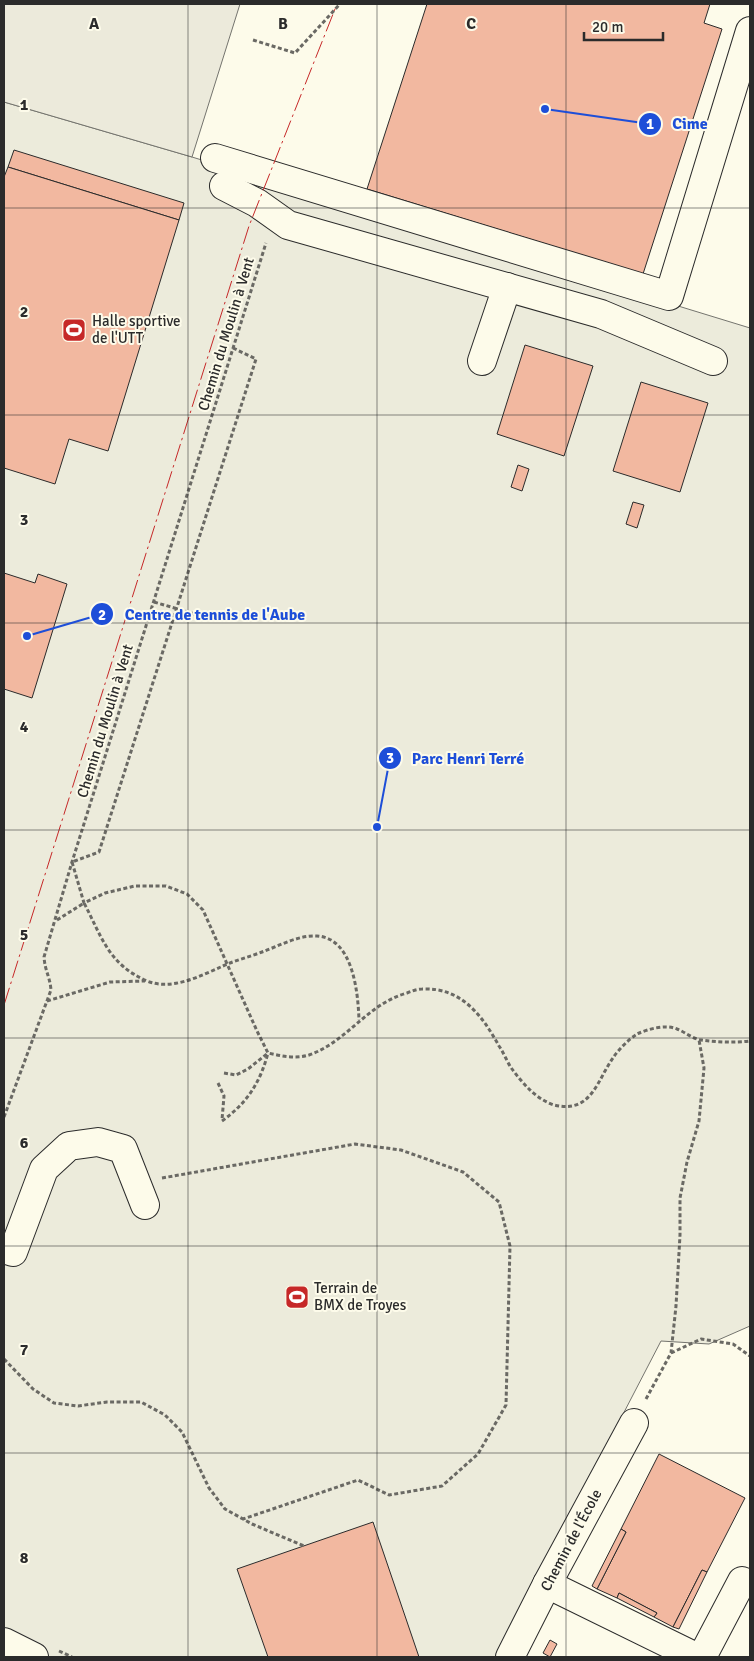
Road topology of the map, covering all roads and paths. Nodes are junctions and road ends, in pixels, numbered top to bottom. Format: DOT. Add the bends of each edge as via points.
graph roads {
  1 [pos="340,4"];
  2 [pos="750,31"];
  3 [pos="253,40"];
  4 [pos="215,158"];
  5 [pos="224,186"];
  6 [pos="274,216"];
  7 [pos="506,287"];
  8 [pos="233,348"];
  9 [pos="482,361"];
  10 [pos="713,361"];
  11 [pos="154,602"];
  12 [pos="176,609"];
  13 [pos="204,617"];
  14 [pos="72,862"];
  15 [pos="84,904"];
  16 [pos="56,920"];
  17 [pos="228,964"];
  18 [pos="149,982"];
  19 [pos="47,1002"];
  20 [pos="359,1020"];
  21 [pos="699,1040"];
  22 [pos="750,1041"];
  23 [pos="268,1053"];
  24 [pos="224,1073"];
  25 [pos="218,1083"];
  26 [pos="4,1117"];
  27 [pos="141,1194"];
  28 [pos="4,1249"];
  29 [pos="671,1353"];
  30 [pos="750,1356"];
  31 [pos="4,1359"];
  32 [pos="634,1423"];
  33 [pos="243,1519"];
  34 [pos="304,1546"];
  35 [pos="742,1581"];
  36 [pos="547,1584"];
  37 [pos="4,1642"];
  38 [pos="514,1656"];
  39 [pos="34,1657"];
  40 [pos="696,1657"];
  41 [pos="702,1657"];
  1 -- 3 [label="path" via="296,53"];
  2 -- 4 [label="street" via="669,296"];
  5 -- 6 [label="street"];
  6 -- 7 [label="street" via="288,225"];
  6 -- 8 [label="path, Chemin du Moulin à Vent"];
  7 -- 9 [label="street"];
  7 -- 10 [label="street" via="601,314"];
  8 -- 11 [label="path, Chemin du Moulin à Vent"];
  8 -- 12 [label="path" via="256,359"];
  11 -- 12 [label="path"];
  11 -- 14 [label="path, Chemin du Moulin à Vent"];
  12 -- 13 [label="path"];
  12 -- 14 [label="path" via="99,852"];
  14 -- 15 [label="path"];
  14 -- 16 [label="path, Chemin du Moulin à Vent"];
  15 -- 16 [label="path"];
  15 -- 17 [label="path" via="105,892 135,886 166,886 187,894 203,910"];
  15 -- 18 [label="path" via="114,959"];
  16 -- 19 [label="path, Chemin du Moulin à Vent" via="44,957 51,990"];
  17 -- 18 [label="path" via="193,979 168,985"];
  17 -- 20 [label="path" via="294,940 317,936 334,940 348,958 358,1000"];
  17 -- 23 [label="path"];
  18 -- 19 [label="path" via="110,982"];
  19 -- 26 [label="path, Chemin du Moulin à Vent"];
  20 -- 21 [label="path" via="396,996 421,989 453,994 477,1012 511,1068 538,1097 566,1107 592,1095 613,1058 637,1034 659,1027 675,1028"];
  20 -- 23 [label="path" via="345,1033 308,1055 284,1057"];
  21 -- 22 [label="path"];
  21 -- 29 [label="path" via="704,1077 699,1120 680,1198"];
  23 -- 24 [label="path" via="248,1070 236,1075"];
  23 -- 25 [label="path" via="262,1074 251,1093 238,1110 222,1121 224,1096"];
  27 -- 28 [label="street" via="123,1149 98,1142 69,1146 44,1168 13,1252"];
  27 -- 33 [label="path" via="355,1144 401,1150 463,1172 499,1202 510,1246 506,1405 478,1454 442,1486 389,1495 358,1480"];
  29 -- 30 [label="path" via="701,1339 733,1344"];
  29 -- 32 [label="path"];
  31 -- 33 [label="path" via="33,1390 54,1402 78,1406 141,1402 165,1415 182,1432 209,1488 224,1509"];
  32 -- 36 [label="street, Chemin de l'École"];
  33 -- 34 [label="path"];
  35 -- 41 [label="street"];
  36 -- 38 [label="street, Chemin de l'École"];
  36 -- 40 [label="street"];
  37 -- 39 [label="street"];
}
